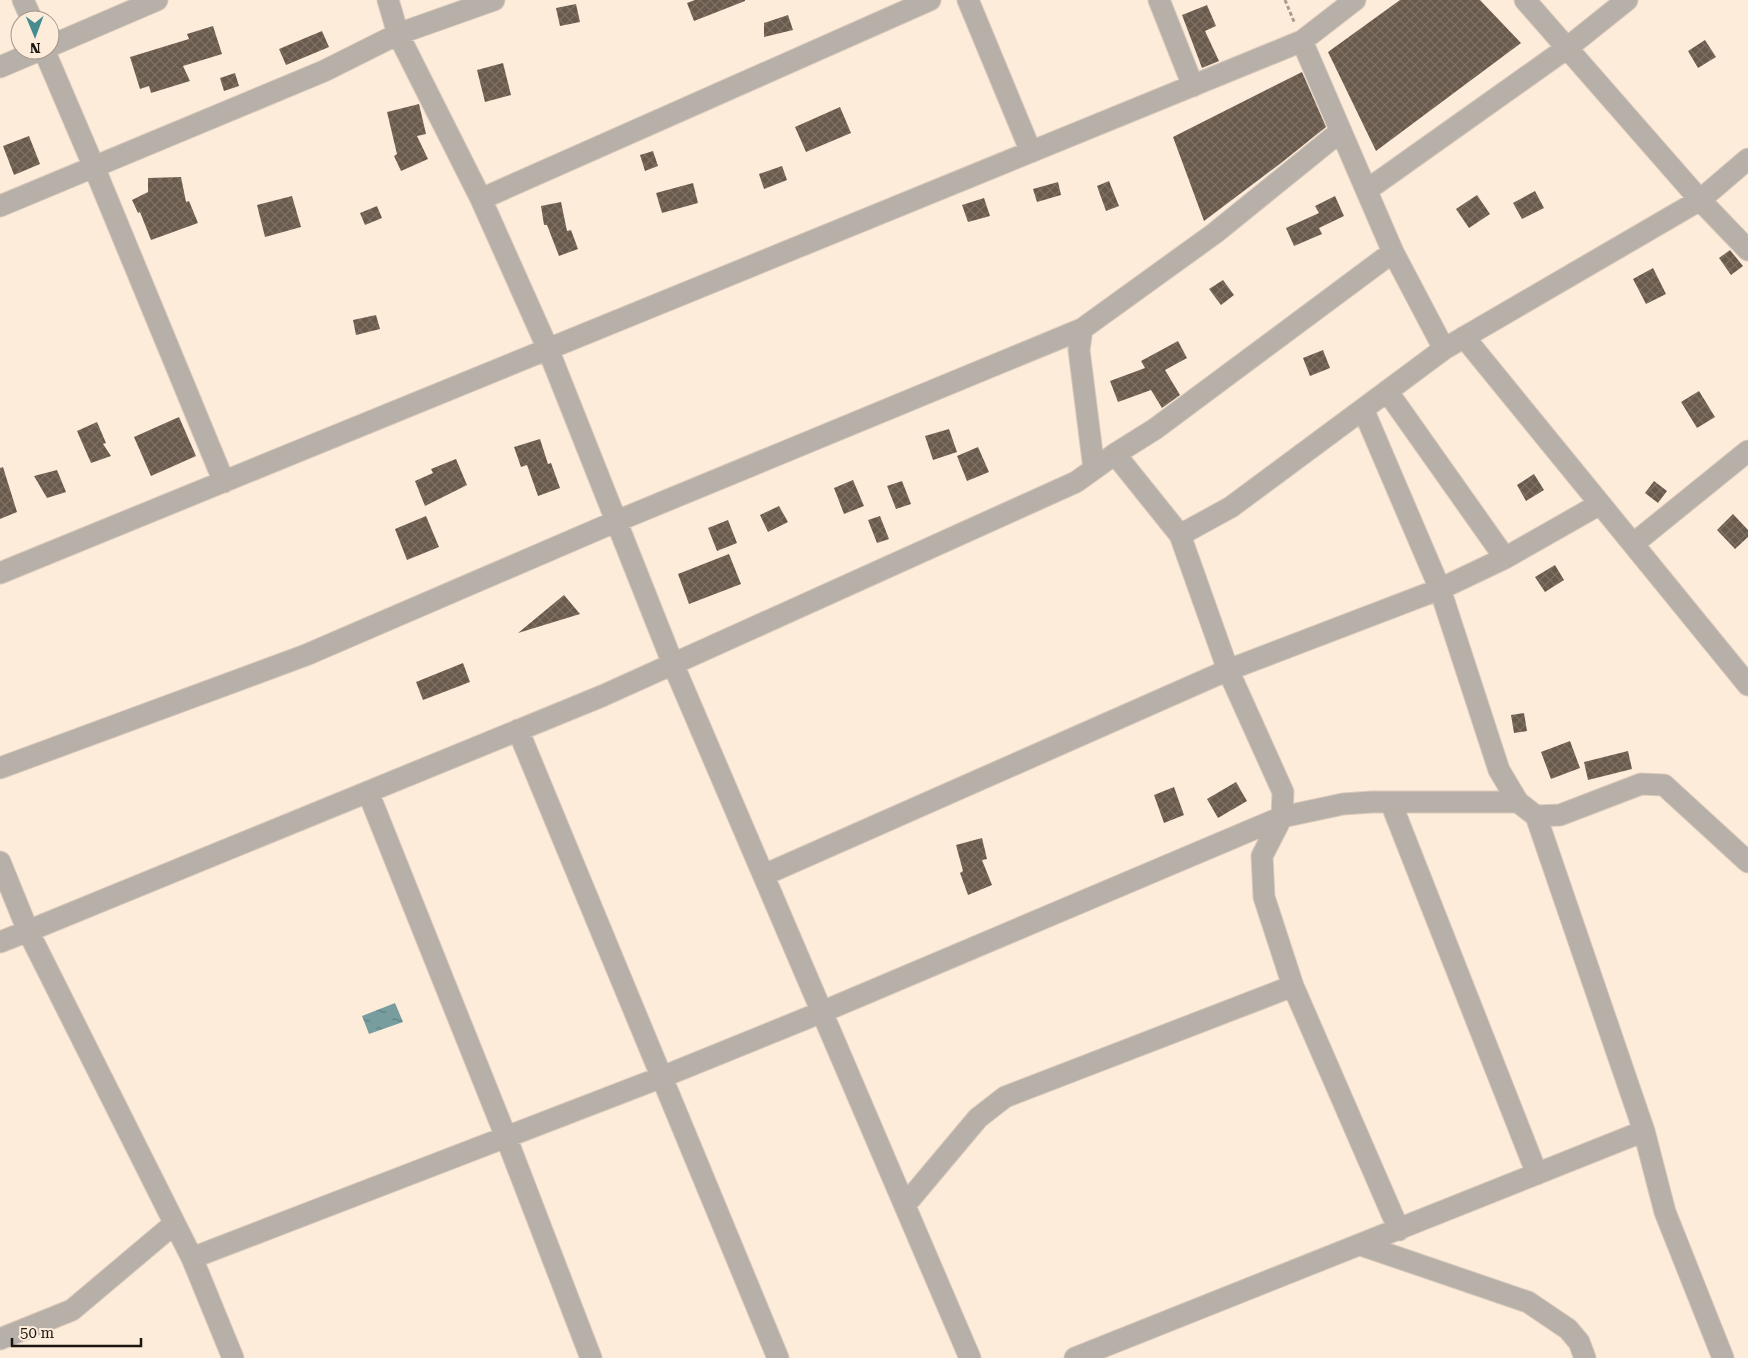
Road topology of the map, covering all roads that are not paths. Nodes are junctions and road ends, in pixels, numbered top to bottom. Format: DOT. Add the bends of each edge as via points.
graph roads {
  1 [pos="157,0"];
  2 [pos="388,0"];
  3 [pos="494,0"];
  4 [pos="930,0"];
  5 [pos="968,0"];
  6 [pos="1159,0"];
  7 [pos="1355,0"];
  8 [pos="1525,0"];
  9 [pos="1627,0"];
  10 [pos="398,34"];
  11 [pos="1302,41"];
  12 [pos="60,42"];
  13 [pos="1567,48"];
  14 [pos="16,60"];
  15 [pos="48,60"];
  16 [pos="0,67"];
  17 [pos="1193,86"];
  18 [pos="1341,132"];
  19 [pos="1031,152"];
  20 [pos="1748,159"];
  21 [pos="94,167"];
  22 [pos="1367,190"];
  23 [pos="481,199"];
  24 [pos="1700,200"];
  25 [pos="0,206"];
  26 [pos="1748,250"];
  27 [pos="1393,252"];
  28 [pos="1082,329"];
  29 [pos="1464,337"];
  30 [pos="548,349"];
  31 [pos="1444,349"];
  32 [pos="1387,391"];
  33 [pos="1362,409"];
  34 [pos="1115,454"];
  35 [pos="1745,459"];
  36 [pos="1094,469"];
  37 [pos="224,482"];
  38 [pos="1600,504"];
  39 [pos="617,520"];
  40 [pos="1180,536"];
  41 [pos="1633,544"];
  42 [pos="1505,558"];
  43 [pos="0,573"];
  44 [pos="1440,589"];
  45 [pos="673,664"];
  46 [pos="1228,670"];
  47 [pos="1748,685"];
  48 [pos="518,730"];
  49 [pos="0,768"];
  50 [pos="368,792"];
  51 [pos="1518,802"];
  52 [pos="1391,803"];
  53 [pos="1536,816"];
  54 [pos="1282,817"];
  55 [pos="0,862"];
  56 [pos="1748,862"];
  57 [pos="764,875"];
  58 [pos="28,931"];
  59 [pos="0,942"];
  60 [pos="1293,986"];
  61 [pos="822,1012"];
  62 [pos="662,1077"];
  63 [pos="1644,1131"];
  64 [pos="506,1137"];
  65 [pos="1537,1174"];
  66 [pos="904,1205"];
  67 [pos="174,1224"];
  68 [pos="1398,1230"];
  69 [pos="1361,1245"];
  70 [pos="192,1258"];
  71 [pos="0,1339"];
  72 [pos="1113,1351"];
  73 [pos="233,1358"];
  74 [pos="591,1358"];
  75 [pos="778,1358"];
  76 [pos="970,1358"];
  77 [pos="1075,1358"];
  78 [pos="1585,1358"];
  79 [pos="1723,1358"];
  1 -- 12 [label="street"];
  2 -- 10 [label="street"];
  3 -- 10 [label="street"];
  4 -- 23 [label="street"];
  5 -- 19 [label="street"];
  6 -- 17 [label="street"];
  7 -- 11 [label="street"];
  8 -- 13 [label="street"];
  9 -- 13 [label="street"];
  10 -- 21 [label="street" via="324,71"];
  10 -- 23 [label="street"];
  11 -- 17 [label="street"];
  11 -- 18 [label="street"];
  13 -- 22 [label="street"];
  13 -- 24 [label="street"];
  14 -- 16 [label="street"];
  15 -- 21 [label="street"];
  17 -- 19 [label="street"];
  18 -- 22 [label="street"];
  18 -- 28 [label="street" via="1215,234"];
  19 -- 30 [label="street"];
  20 -- 24 [label="street"];
  21 -- 25 [label="street"];
  21 -- 37 [label="street"];
  22 -- 27 [label="street"];
  23 -- 30 [label="street"];
  24 -- 26 [label="street"];
  24 -- 29 [label="street"];
  27 -- 31 [label="street"];
  27 -- 34 [label="street" via="1155,429"];
  28 -- 36 [label="street" via="1079,350"];
  28 -- 39 [label="street"];
  29 -- 31 [label="street"];
  29 -- 38 [label="street"];
  30 -- 37 [label="street"];
  30 -- 39 [label="street"];
  31 -- 32 [label="street"];
  32 -- 33 [label="street"];
  32 -- 42 [label="street"];
  33 -- 40 [label="street" via="1231,507"];
  33 -- 44 [label="street"];
  34 -- 36 [label="street"];
  34 -- 40 [label="street"];
  35 -- 41 [label="street"];
  36 -- 45 [label="street" via="1076,482"];
  37 -- 43 [label="street"];
  38 -- 41 [label="street"];
  38 -- 42 [label="street"];
  39 -- 45 [label="street"];
  39 -- 49 [label="street" via="306,654"];
  40 -- 46 [label="street"];
  41 -- 47 [label="street"];
  42 -- 44 [label="street"];
  44 -- 46 [label="street"];
  44 -- 51 [label="street" via="1499,770"];
  45 -- 48 [label="street"];
  45 -- 57 [label="street"];
  46 -- 54 [label="street" via="1283,792"];
  46 -- 57 [label="street"];
  48 -- 50 [label="street"];
  48 -- 62 [label="street"];
  50 -- 58 [label="street"];
  50 -- 64 [label="street"];
  51 -- 52 [label="street"];
  51 -- 53 [label="street"];
  52 -- 54 [label="street" via="1343,804"];
  52 -- 65 [label="street"];
  53 -- 56 [label="street" via="1560,815 1641,784 1664,785"];
  53 -- 63 [label="street"];
  54 -- 60 [label="street" via="1262,856 1264,897"];
  54 -- 61 [label="street"];
  55 -- 58 [label="street"];
  57 -- 61 [label="street"];
  58 -- 59 [label="street"];
  58 -- 67 [label="street"];
  60 -- 66 [label="street" via="1005,1096 978,1118"];
  60 -- 68 [label="street"];
  61 -- 62 [label="street"];
  61 -- 66 [label="street"];
  62 -- 64 [label="street"];
  62 -- 75 [label="street"];
  63 -- 65 [label="street"];
  63 -- 79 [label="street" via="1665,1212"];
  64 -- 70 [label="street"];
  64 -- 74 [label="street"];
  65 -- 68 [label="street"];
  66 -- 76 [label="street"];
  67 -- 70 [label="street"];
  67 -- 71 [label="street" via="72,1310"];
  68 -- 69 [label="street"];
  69 -- 72 [label="street"];
  69 -- 78 [label="street" via="1528,1302 1568,1329 1579,1342"];
  70 -- 73 [label="street"];
  72 -- 77 [label="street"];
}
